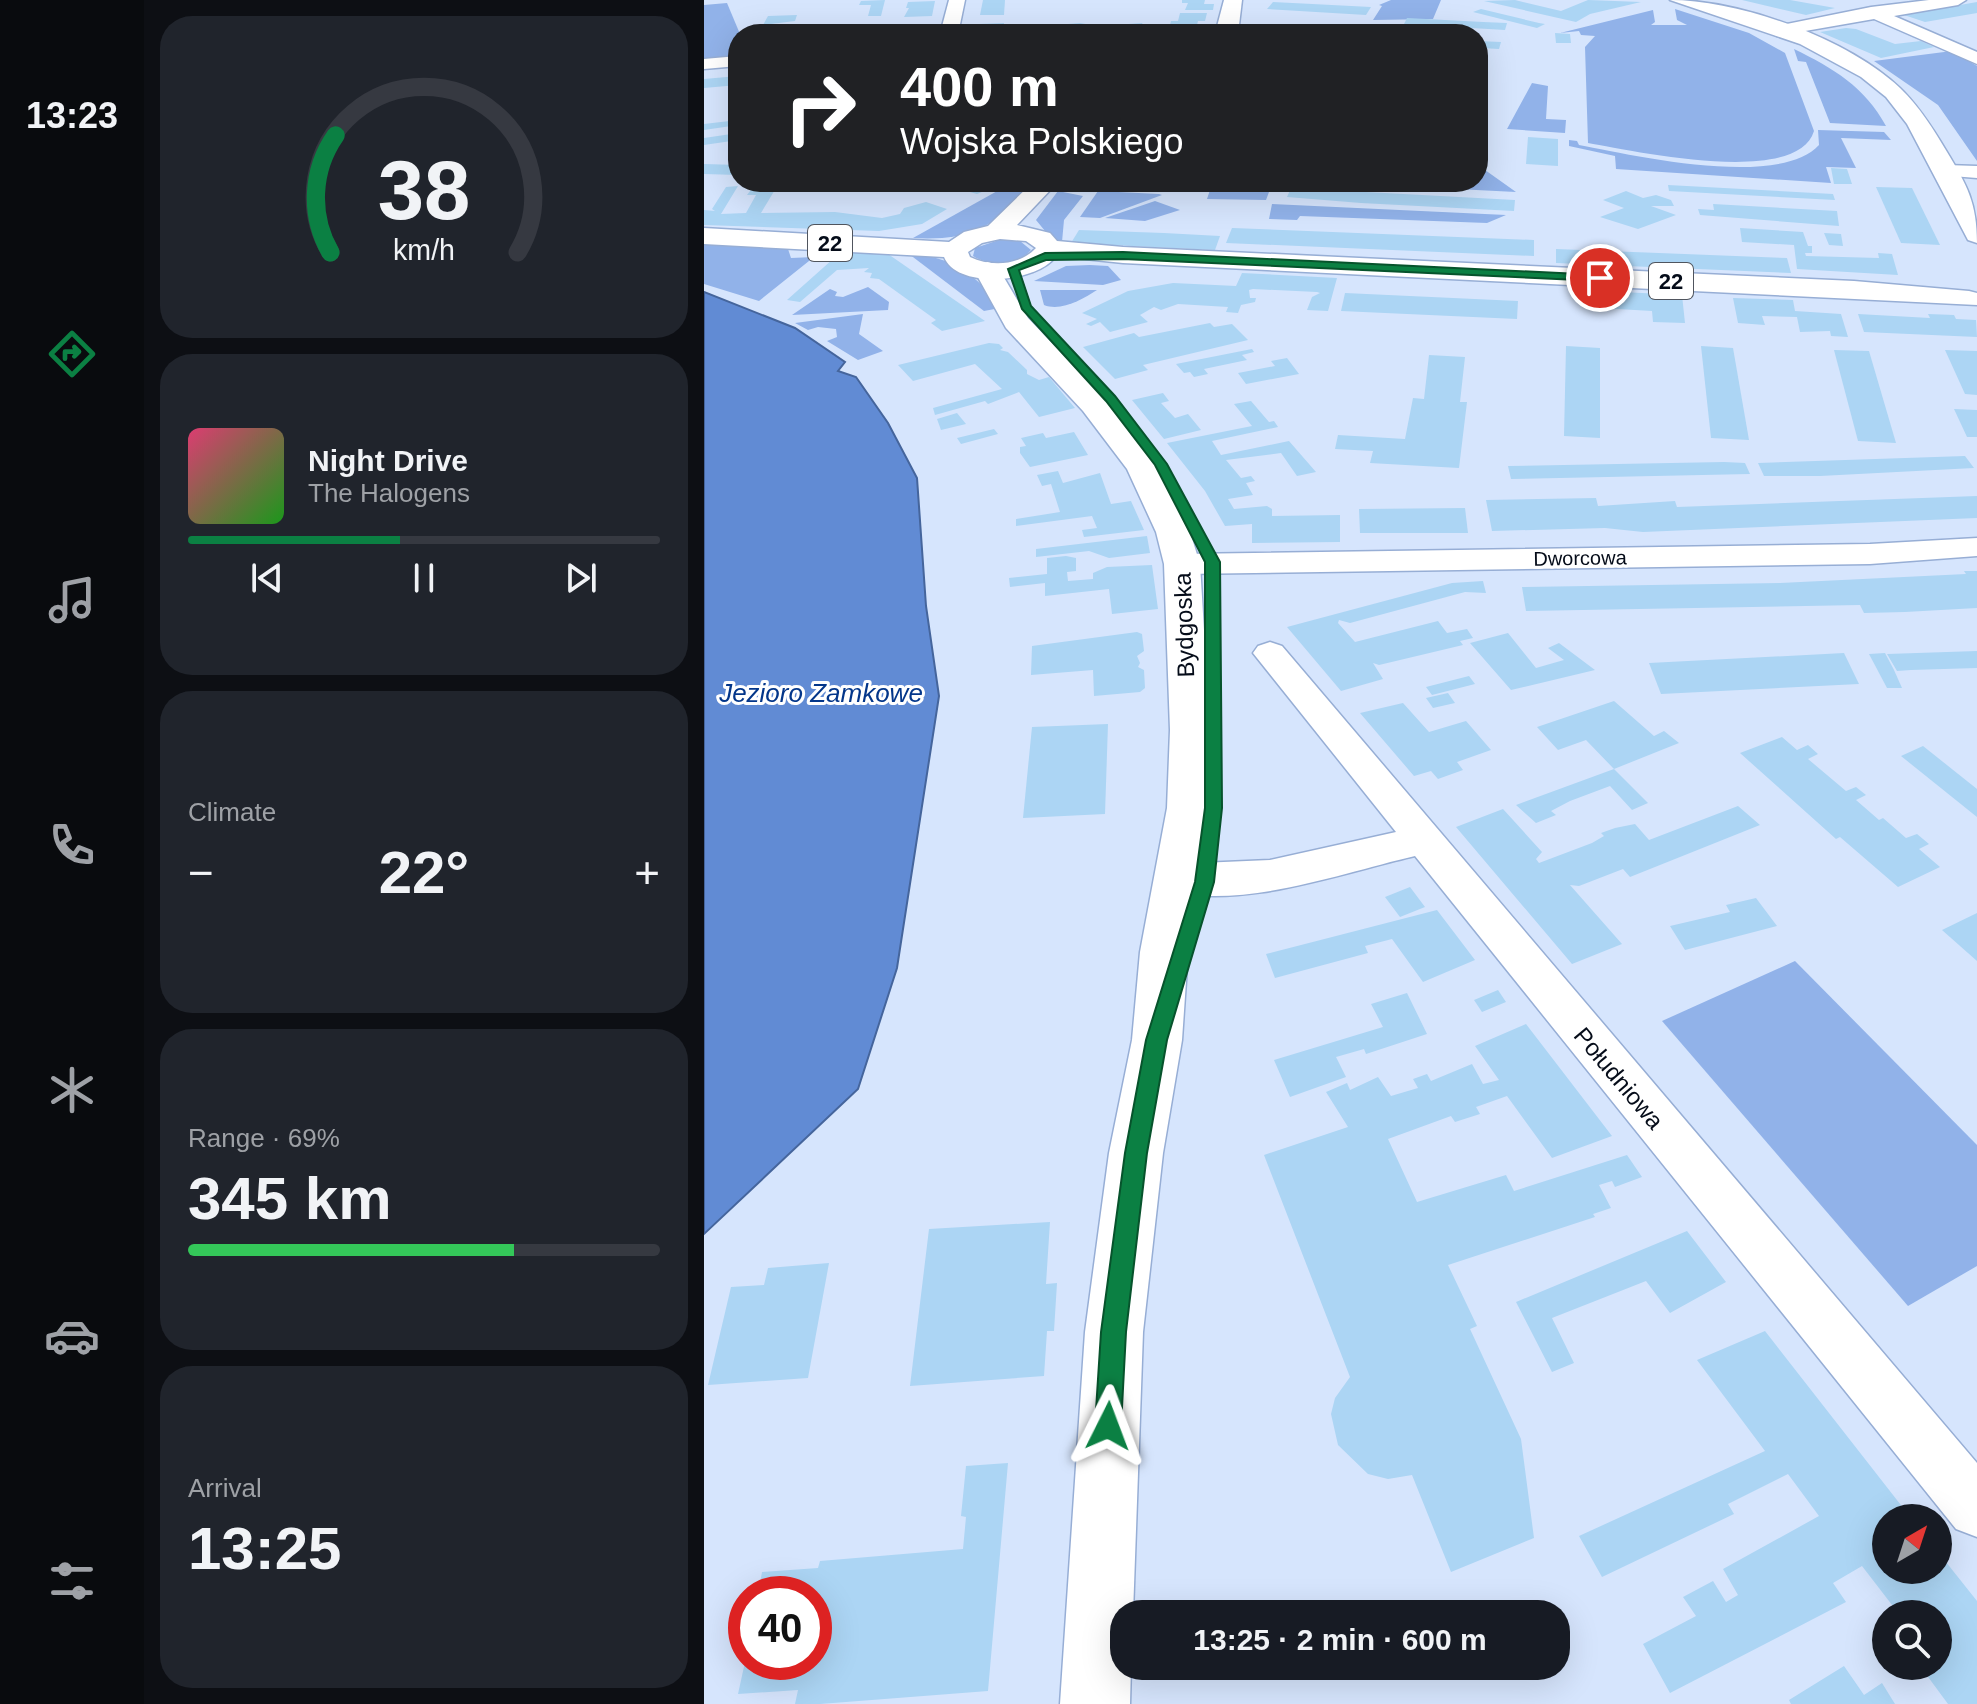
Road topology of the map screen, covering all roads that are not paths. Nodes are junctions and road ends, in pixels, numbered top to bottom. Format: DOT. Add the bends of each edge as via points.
graph roads {
  1 [pos="957,0"];
  2 [pos="1679,0"];
  3 [pos="1958,0"];
  4 [pos="1830,2"];
  5 [pos="1231,6"];
  6 [pos="1875,14"];
  7 [pos="951,24"];
  8 [pos="1219,24"];
  9 [pos="1777,31"];
  10 [pos="1977,59"];
  11 [pos="728,62"];
  12 [pos="704,64"];
  13 [pos="1946,171"];
  14 [pos="1977,172"];
  15 [pos="1038,192"];
  16 [pos="1052,192"];
  17 [pos="1008,232"];
  18 [pos="704,236"];
  19 [pos="1976,241"];
  20 [pos="955,250"];
  21 [pos="1024,261"];
  22 [pos="1972,292"];
  23 [pos="1977,547"];
  24 [pos="1198,563"];
  25 [pos="1270,653"];
  26 [pos="1423,840"];
  27 [pos="1191,880"];
  28 [pos="1977,1508"];
  29 [pos="1095,1704"];
  1 -- 7 [label="street"];
  2 -- 9 [label="street"];
  3 -- 6 [label="street"];
  4 -- 6 [label="street"];
  5 -- 8 [label="street"];
  6 -- 9 [label="street"];
  6 -- 10 [label="street"];
  9 -- 13 [label="street" via="1870,74 1912,113"];
  11 -- 12 [label="street"];
  13 -- 14 [label="street"];
  13 -- 19 [label="street"];
  15 -- 17 [label="street, 22"];
  16 -- 17 [label="street"];
  17 -- 20 [label="street, 22" via="974,237"];
  17 -- 21 [label="street" via="1041,238"];
  18 -- 20 [label="street, 22"];
  20 -- 21 [label="street, 22" via="964,265"];
  21 -- 22 [label="street, 22" via="1123,255"];
  21 -- 24 [label="street, Bydgoska" via="1026,307 1161,464"];
  23 -- 24 [label="street, Dworcowa" via="1854,554"];
  24 -- 27 [label="street, Bydgoska" via="1188,808"];
  25 -- 26 [label="street, Południowa"];
  26 -- 27 [label="street" via="1257,875"];
  26 -- 28 [label="street, Południowa"];
  27 -- 29 [label="street, Bydgoska" via="1136,1153 1114,1332"];
}
